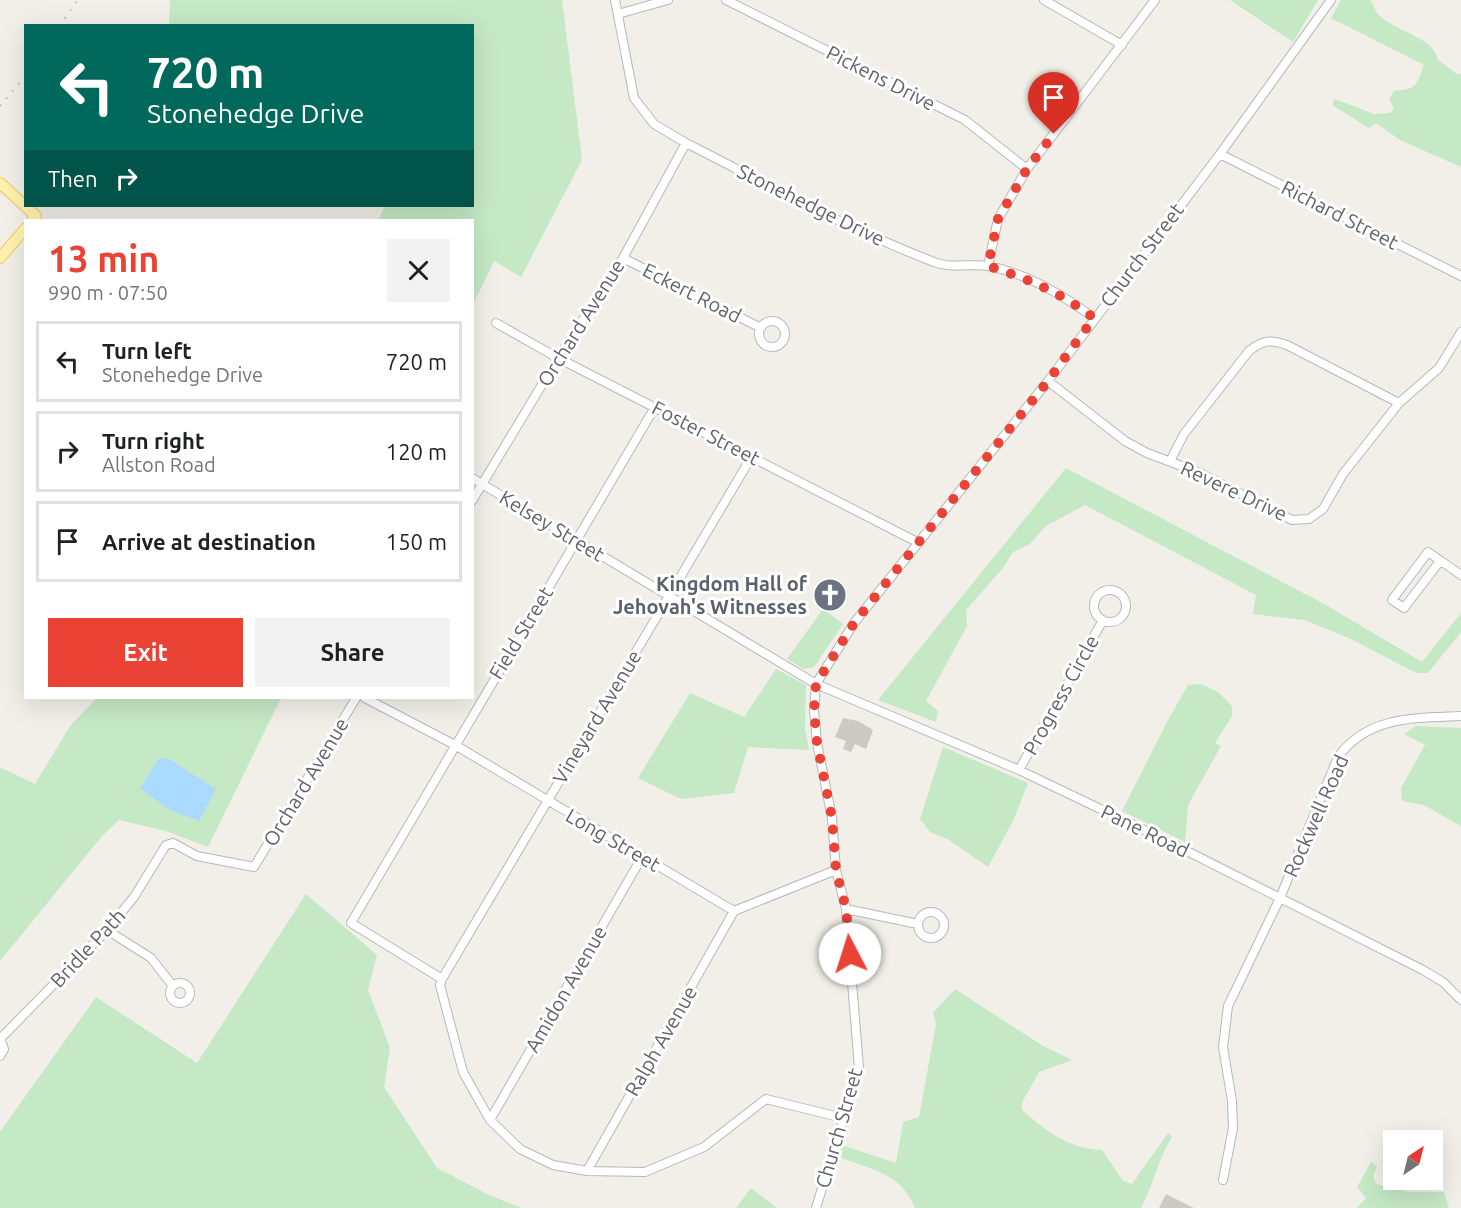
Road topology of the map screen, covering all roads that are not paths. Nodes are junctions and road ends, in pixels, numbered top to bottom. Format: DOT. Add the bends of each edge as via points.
graph roads {
  1 [pos="615,0"];
  2 [pos="668,0"];
  3 [pos="726,0"];
  4 [pos="1044,0"];
  5 [pos="1155,0"];
  6 [pos="1331,0"];
  7 [pos="618,14"];
  8 [pos="1122,45"];
  9 [pos="686,143"];
  10 [pos="1220,154"];
  11 [pos="1027,169"];
  12 [pos="0,183"];
  13 [pos="24,206"];
  14 [pos="25,207"];
  15 [pos="37,219"];
  16 [pos="24,230"];
  17 [pos="0,258"];
  18 [pos="623,258"];
  19 [pos="988,266"];
  20 [pos="1461,276"];
  21 [pos="1094,318"];
  22 [pos="496,323"];
  23 [pos="761,328"];
  24 [pos="1461,332"];
  25 [pos="558,358"];
  26 [pos="1048,381"];
  27 [pos="1399,403"];
  28 [pos="655,407"];
  29 [pos="752,456"];
  30 [pos="1170,461"];
  31 [pos="474,479"];
  32 [pos="482,484"];
  33 [pos="474,498"];
  34 [pos="575,541"];
  35 [pos="917,542"];
  36 [pos="1440,561"];
  37 [pos="1461,575"];
  38 [pos="669,597"];
  39 [pos="1102,620"];
  40 [pos="816,684"];
  41 [pos="355,699"];
  42 [pos="366,699"];
  43 [pos="1461,716"];
  44 [pos="455,746"];
  45 [pos="1018,770"];
  46 [pos="547,802"];
  47 [pos="164,848"];
  48 [pos="642,857"];
  49 [pos="836,870"];
  50 [pos="1280,898"];
  51 [pos="846,909"];
  52 [pos="734,911"];
  53 [pos="918,924"];
  54 [pos="107,930"];
  55 [pos="442,979"];
  56 [pos="173,986"];
  57 [pos="1461,1000"];
  58 [pos="0,1039"];
  59 [pos="0,1056"];
  60 [pos="843,1118"];
  61 [pos="490,1120"];
  62 [pos="587,1171"];
  63 [pos="1223,1180"];
  64 [pos="816,1208"];
  1 -- 7 [label="street, Stonehedge Drive"];
  2 -- 7 [label="street"];
  3 -- 11 [label="street, Pickens Drive" via="965,120"];
  4 -- 8 [label="street"];
  5 -- 8 [label="street"];
  6 -- 10 [label="street, Church Street"];
  7 -- 9 [label="street, Stonehedge Drive" via="634,98 654,124"];
  8 -- 11 [label="street"];
  9 -- 18 [label="street, Orchard Avenue"];
  9 -- 19 [label="street, Stonehedge Drive" via="942,266"];
  10 -- 20 [label="street, Richard Street"];
  10 -- 21 [label="street, Church Street"];
  11 -- 19 [label="street" via="998,219"];
  12 -- 13 [label="main road"];
  14 -- 15 [label="main road"];
  16 -- 17 [label="main road"];
  18 -- 23 [label="street, Eckert Road"];
  18 -- 25 [label="street, Orchard Avenue"];
  19 -- 21 [label="street, Stonehedge Drive" via="1035,281"];
  21 -- 26 [label="street, Church Street"];
  22 -- 25 [label="street, Foster Street"];
  24 -- 27 [label="street, Revere Drive" via="1439,368"];
  25 -- 28 [label="street, Foster Street"];
  25 -- 32 [label="street, Orchard Avenue"];
  26 -- 30 [label="street, Revere Drive" via="1125,441"];
  26 -- 35 [label="street, Church Street"];
  27 -- 30 [label="street, Revere Drive" via="1343,474 1323,509 1309,519 1292,520"];
  27 -- 30 [label="street" via="1287,345 1272,340 1260,343 1249,351 1184,434"];
  28 -- 29 [label="street, Foster Street"];
  28 -- 34 [label="street, Field Street"];
  29 -- 35 [label="street, Foster Street"];
  29 -- 38 [label="street, Vineyard Avenue"];
  31 -- 32 [label="street, Kelsey Street"];
  32 -- 33 [label="street, Orchard Avenue"];
  32 -- 34 [label="street, Kelsey Street"];
  34 -- 38 [label="street, Kelsey Street"];
  34 -- 44 [label="street, Field Street"];
  35 -- 40 [label="street, Church Street" via="854,623"];
  36 -- 36 [label="street" via="1428,552 1392,600 1404,608"];
  36 -- 37 [label="street"];
  38 -- 40 [label="street, Kelsey Street"];
  38 -- 46 [label="street, Vineyard Avenue"];
  39 -- 45 [label="street, Progress Circle"];
  40 -- 45 [label="street, Pane Road"];
  40 -- 49 [label="street, Church Street" via="817,743 832,818"];
  41 -- 47 [label="street, Orchard Avenue" via="254,867 197,856 173,843"];
  42 -- 44 [label="street, Long Street"];
  43 -- 50 [label="street, Rockwell Road" via="1389,722 1365,732 1344,749 1329,776"];
  44 -- 46 [label="street, Long Street"];
  44 -- 55 [label="street, Field Street" via="351,923"];
  45 -- 50 [label="street, Pane Road"];
  46 -- 48 [label="street, Long Street"];
  46 -- 55 [label="street, Vineyard Avenue"];
  47 -- 54 [label="street, Bridle Path" via="135,897"];
  48 -- 52 [label="street, Long Street"];
  48 -- 61 [label="street, Amidon Avenue"];
  49 -- 51 [label="street, Church Street"];
  49 -- 52 [label="street"];
  50 -- 57 [label="street, Pane Road" via="1443,982"];
  50 -- 63 [label="street, Rockwell Road" via="1226,1015 1225,1068 1233,1128"];
  51 -- 53 [label="street"];
  51 -- 60 [label="street, Church Street" via="859,1068"];
  52 -- 62 [label="street, Ralph Avenue"];
  54 -- 56 [label="street" via="151,958"];
  54 -- 58 [label="street, Bridle Path"];
  55 -- 61 [label="street" via="463,1071"];
  58 -- 59 [label="street, Bridle Path" via="4,1049"];
  60 -- 62 [label="street" via="766,1099 704,1147 645,1172"];
  60 -- 64 [label="street, Church Street"];
  61 -- 62 [label="street" via="520,1149 553,1165"];
}
